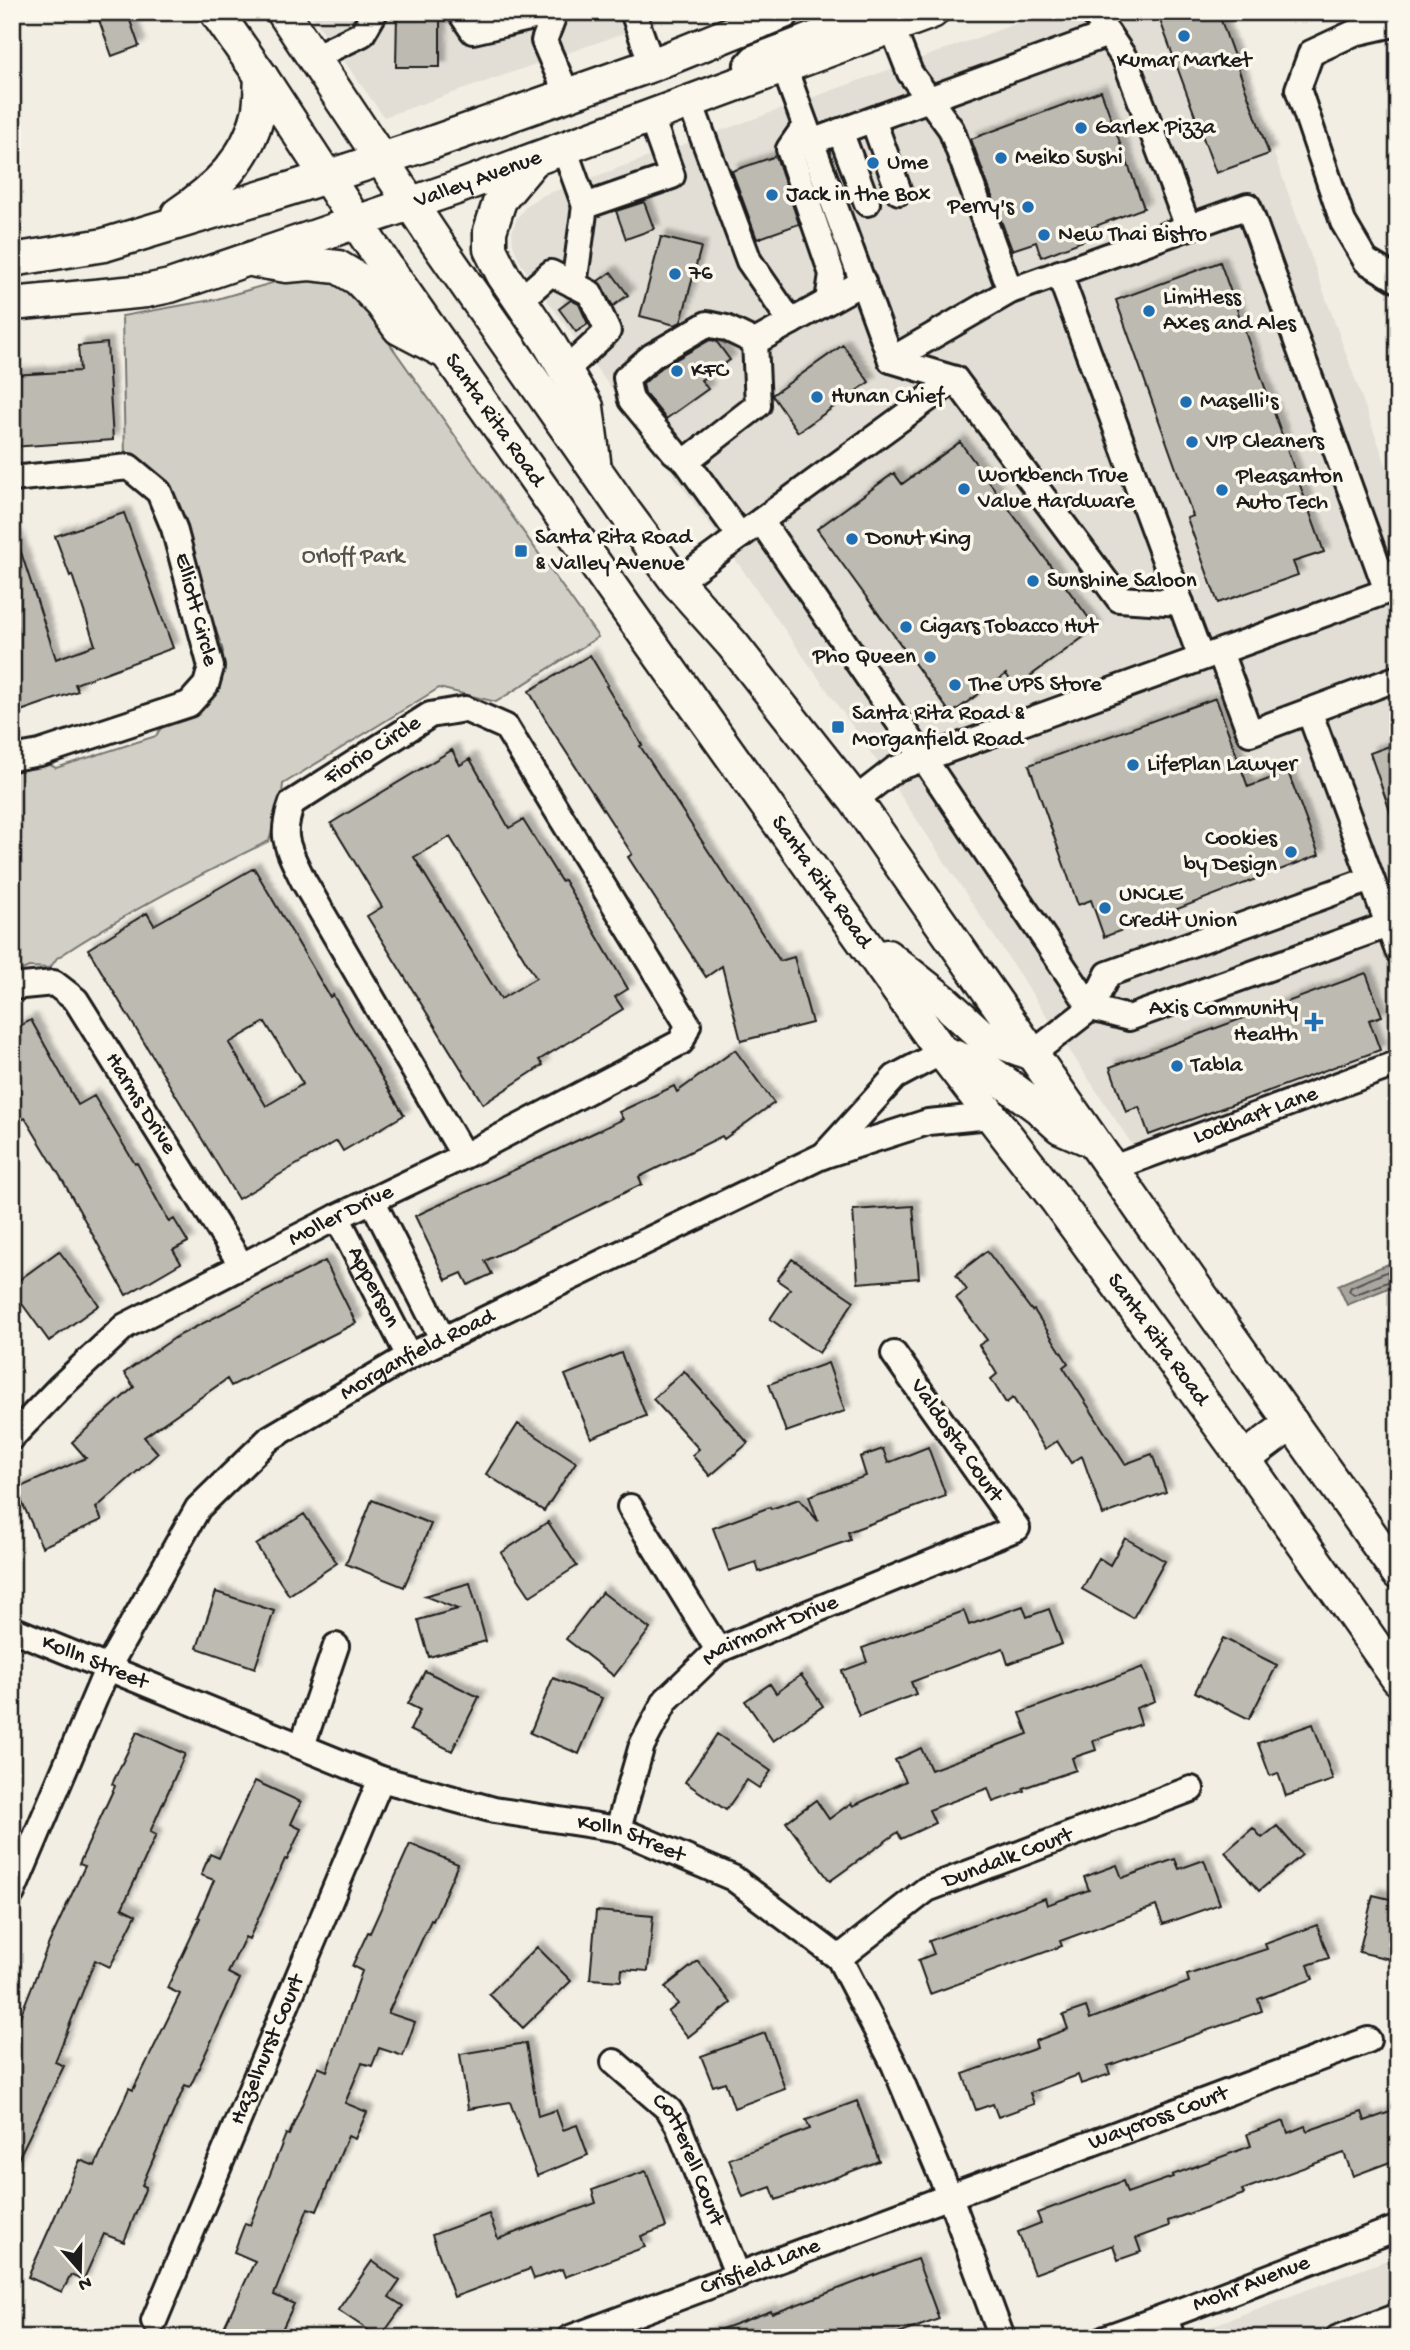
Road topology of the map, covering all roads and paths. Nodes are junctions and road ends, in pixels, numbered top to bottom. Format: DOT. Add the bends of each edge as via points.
graph roads {
  1 [pos="216,12"];
  2 [pos="284,12"];
  3 [pos="375,12"];
  4 [pos="460,12"];
  5 [pos="555,12"];
  6 [pos="633,12"];
  7 [pos="784,12"];
  8 [pos="932,12"];
  9 [pos="1093,12"];
  10 [pos="882,20"];
  11 [pos="1398,23"];
  12 [pos="1108,34"];
  13 [pos="314,57"];
  14 [pos="652,65"];
  15 [pos="784,68"];
  16 [pos="261,76"];
  17 [pos="753,79"];
  18 [pos="566,94"];
  19 [pos="929,99"];
  20 [pos="690,102"];
  21 [pos="651,117"];
  22 [pos="873,120"];
  23 [pos="840,131"];
  24 [pos="808,134"];
  25 [pos="564,148"];
  26 [pos="382,159"];
  27 [pos="534,159"];
  28 [pos="327,177"];
  29 [pos="899,192"];
  30 [pos="411,203"];
  31 [pos="867,203"];
  32 [pos="585,206"];
  33 [pos="356,221"];
  34 [pos="1188,227"];
  35 [pos="150,232"];
  36 [pos="12,260"];
  37 [pos="248,260"];
  38 [pos="1059,273"];
  39 [pos="1398,280"];
  40 [pos="863,282"];
  41 [pos="574,285"];
  42 [pos="1010,290"];
  43 [pos="520,300"];
  44 [pos="828,301"];
  45 [pos="12,304"];
  46 [pos="791,322"];
  47 [pos="755,342"];
  48 [pos="445,352"];
  49 [pos="891,359"];
  50 [pos="565,372"];
  51 [pos="955,379"];
  52 [pos="686,461"];
  53 [pos="595,466"];
  54 [pos="12,479"];
  55 [pos="761,521"];
  56 [pos="740,536"];
  57 [pos="677,582"];
  58 [pos="1181,603"];
  59 [pos="1210,655"];
  60 [pos="1398,678"];
  61 [pos="1309,711"];
  62 [pos="12,758"];
  63 [pos="924,759"];
  64 [pos="855,800"];
  65 [pos="1371,879"];
  66 [pos="1388,925"];
  67 [pos="860,936"];
  68 [pos="1398,951"];
  69 [pos="12,987"];
  70 [pos="1091,1008"];
  71 [pos="688,1025"];
  72 [pos="942,1052"];
  73 [pos="1032,1054"];
  74 [pos="1398,1063"];
  75 [pos="991,1116"];
  76 [pos="1095,1142"];
  77 [pos="464,1156"];
  78 [pos="822,1156"];
  79 [pos="1113,1168"];
  80 [pos="372,1200"];
  81 [pos="337,1217"];
  82 [pos="242,1266"];
  83 [pos="443,1340"];
  84 [pos="894,1354"];
  85 [pos="409,1356"];
  86 [pos="1292,1423"];
  87 [pos="12,1437"];
  88 [pos="1244,1459"];
  89 [pos="630,1507"];
  90 [pos="1017,1528"];
  91 [pos="1398,1573"];
  92 [pos="12,1629"];
  93 [pos="336,1646"];
  94 [pos="718,1650"];
  95 [pos="108,1667"];
  96 [pos="1398,1679"];
  97 [pos="302,1746"];
  98 [pos="381,1779"];
  99 [pos="1191,1789"];
  100 [pos="618,1829"];
  101 [pos="12,1893"];
  102 [pos="839,1958"];
  103 [pos="1368,2039"];
  104 [pos="614,2062"];
  105 [pos="950,2197"];
  106 [pos="1398,2228"];
  107 [pos="738,2276"];
  108 [pos="1398,2316"];
  109 [pos="154,2321"];
  110 [pos="1169,2328"];
  111 [pos="570,2338"];
  112 [pos="1002,2338"];
  113 [pos="1105,2338"];
  114 [pos="1338,2338"];
  1 -- 16 [label="main road, Santa Rita Road"];
  2 -- 13 [label="main road"];
  3 -- 13 [label="street" via="362,34"];
  4 -- 5 [label="street" via="472,31"];
  5 -- 18 [label="street" via="544,41"];
  6 -- 14 [label="street"];
  7 -- 14 [label="main road"];
  8 -- 10 [label="main road, Valley Avenue"];
  9 -- 12 [label="street"];
  10 -- 15 [label="main road, Valley Avenue"];
  10 -- 17 [label="street" via="753,58 747,65"];
  10 -- 19 [label="street"];
  11 -- 39 [label="street" via="1354,33 1311,53 1298,89 1343,222 1366,261"];
  12 -- 19 [label="street"];
  12 -- 34 [label="street" via="1125,59"];
  13 -- 26 [label="main road"];
  14 -- 18 [label="main road"];
  15 -- 17 [label="main road, Valley Avenue"];
  15 -- 24 [label="street"];
  16 -- 28 [label="main road, Santa Rita Road"];
  16 -- 35 [label="main road" via="258,113 234,166 208,194"];
  17 -- 20 [label="main road, Valley Avenue"];
  18 -- 26 [label="main road"];
  19 -- 22 [label="street"];
  19 -- 42 [label="street" via="951,130"];
  20 -- 21 [label="main road, Valley Avenue"];
  20 -- 46 [label="street" via="749,261"];
  21 -- 25 [label="main road, Valley Avenue"];
  21 -- 32 [label="street" via="672,176"];
  22 -- 23 [label="street"];
  22 -- 29 [label="street"];
  23 -- 24 [label="street"];
  23 -- 31 [label="street"];
  24 -- 40 [label="street"];
  24 -- 44 [label="street" via="789,149 832,274"];
  25 -- 27 [label="main road, Valley Avenue"];
  25 -- 32 [label="street"];
  26 -- 28 [label="main road"];
  26 -- 30 [label="main road"];
  27 -- 30 [label="main road, Valley Avenue"];
  27 -- 43 [label="main road" via="500,200 490,231 490,249"];
  28 -- 33 [label="main road, Santa Rita Road"];
  28 -- 35 [label="main road"];
  30 -- 33 [label="main road, Valley Avenue"];
  30 -- 53 [label="main road"];
  32 -- 41 [label="street"];
  33 -- 37 [label="main road, Valley Avenue"];
  33 -- 48 [label="main road, Santa Rita Road"];
  34 -- 38 [label="street"];
  34 -- 59 [label="street" via="1248,206 1387,591"];
  35 -- 36 [label="main road" via="104,245"];
  37 -- 45 [label="main road, Valley Avenue" via="162,288"];
  37 -- 48 [label="main road" via="338,267 358,279 399,328"];
  38 -- 42 [label="street"];
  38 -- 58 [label="street"];
  40 -- 44 [label="street"];
  40 -- 49 [label="street"];
  41 -- 43 [label="street" via="551,273"];
  41 -- 50 [label="street" via="590,293 608,331"];
  42 -- 49 [label="street"];
  43 -- 50 [label="main road"];
  44 -- 46 [label="street"];
  46 -- 47 [label="street"];
  47 -- 52 [label="street" via="758,405"];
  47 -- 52 [label="street" via="707,324 652,356 626,378 631,400"];
  48 -- 67 [label="main road, Santa Rita Road"];
  49 -- 51 [label="street"];
  50 -- 53 [label="main road" via="587,407"];
  51 -- 55 [label="street"];
  51 -- 58 [label="street" via="1119,599"];
  52 -- 56 [label="street"];
  53 -- 57 [label="main road"];
  54 -- 62 [label="street, Elliott Circle" via="129,467 159,492 174,528 211,667 206,685 189,704"];
  55 -- 56 [label="street"];
  55 -- 63 [label="street"];
  56 -- 57 [label="street"];
  57 -- 64 [label="main road" via="733,645"];
  58 -- 59 [label="street"];
  59 -- 61 [label="street" via="1250,733"];
  59 -- 63 [label="street"];
  60 -- 61 [label="street"];
  61 -- 65 [label="street"];
  63 -- 64 [label="street" via="895,769"];
  63 -- 70 [label="street"];
  64 -- 73 [label="main road"];
  65 -- 66 [label="street"];
  65 -- 70 [label="street" via="1108,974"];
  66 -- 68 [label="street"];
  66 -- 70 [label="street" via="1129,1018"];
  67 -- 72 [label="main road, Santa Rita Road"];
  67 -- 73 [label="main road" via="981,1035"];
  69 -- 82 [label="street, Harms Drive" via="54,983 76,1000"];
  70 -- 73 [label="street"];
  71 -- 77 [label="street, Moller Drive" via="681,1042"];
  71 -- 77 [label="street, Fiorio Circle" via="506,727 465,709 430,715 292,803 285,824 287,846 303,880"];
  72 -- 75 [label="main road, Santa Rita Road"];
  72 -- 76 [label="main road" via="985,1068 1060,1127"];
  72 -- 78 [label="street, Morganfield Road" via="895,1077"];
  73 -- 76 [label="main road"];
  74 -- 79 [label="street, Lockhart Lane"];
  75 -- 78 [label="street, Morganfield Road" via="929,1122"];
  75 -- 88 [label="main road, Santa Rita Road"];
  76 -- 79 [label="main road"];
  77 -- 80 [label="street, Moller Drive"];
  78 -- 83 [label="street, Morganfield Road"];
  79 -- 86 [label="main road"];
  80 -- 81 [label="street, Moller Drive"];
  80 -- 83 [label="street, Apperson"];
  81 -- 82 [label="street, Moller Drive"];
  81 -- 85 [label="street, Apperson"];
  82 -- 87 [label="street, Moller Drive" via="125,1326"];
  83 -- 85 [label="street, Morganfield Road"];
  84 -- 90 [label="street, Valdosta Court"];
  85 -- 95 [label="street, Morganfield Road" via="270,1438 198,1508"];
  86 -- 88 [label="main road"];
  86 -- 91 [label="main road"];
  88 -- 96 [label="main road, Santa Rita Road"];
  89 -- 94 [label="street"];
  90 -- 94 [label="street, Mairmont Drive"];
  92 -- 95 [label="street, Kolln Street"];
  93 -- 97 [label="street"];
  94 -- 100 [label="street, Mairmont Drive" via="666,1700 642,1745"];
  95 -- 97 [label="street, Kolln Street"];
  95 -- 101 [label="street, Morganfield Road"];
  97 -- 98 [label="street, Kolln Street"];
  98 -- 100 [label="street, Kolln Street" via="494,1810"];
  98 -- 109 [label="street, Hazelhurst Court"];
  99 -- 102 [label="street, Dundalk Court" via="927,1889"];
  100 -- 102 [label="street, Kolln Street" via="733,1878"];
  102 -- 105 [label="street, Kolln Street" via="894,2064"];
  103 -- 105 [label="street, Waycross Court"];
  104 -- 107 [label="street, Cotterell Court" via="669,2110 678,2125"];
  105 -- 107 [label="street, Crisfield Lane"];
  105 -- 112 [label="street, Kolln Street"];
  106 -- 110 [label="street, Mohr Avenue" via="1281,2270"];
  107 -- 111 [label="street, Crisfield Lane"];
  108 -- 114 [label="street"];
  110 -- 113 [label="street, Mohr Avenue"];
}
